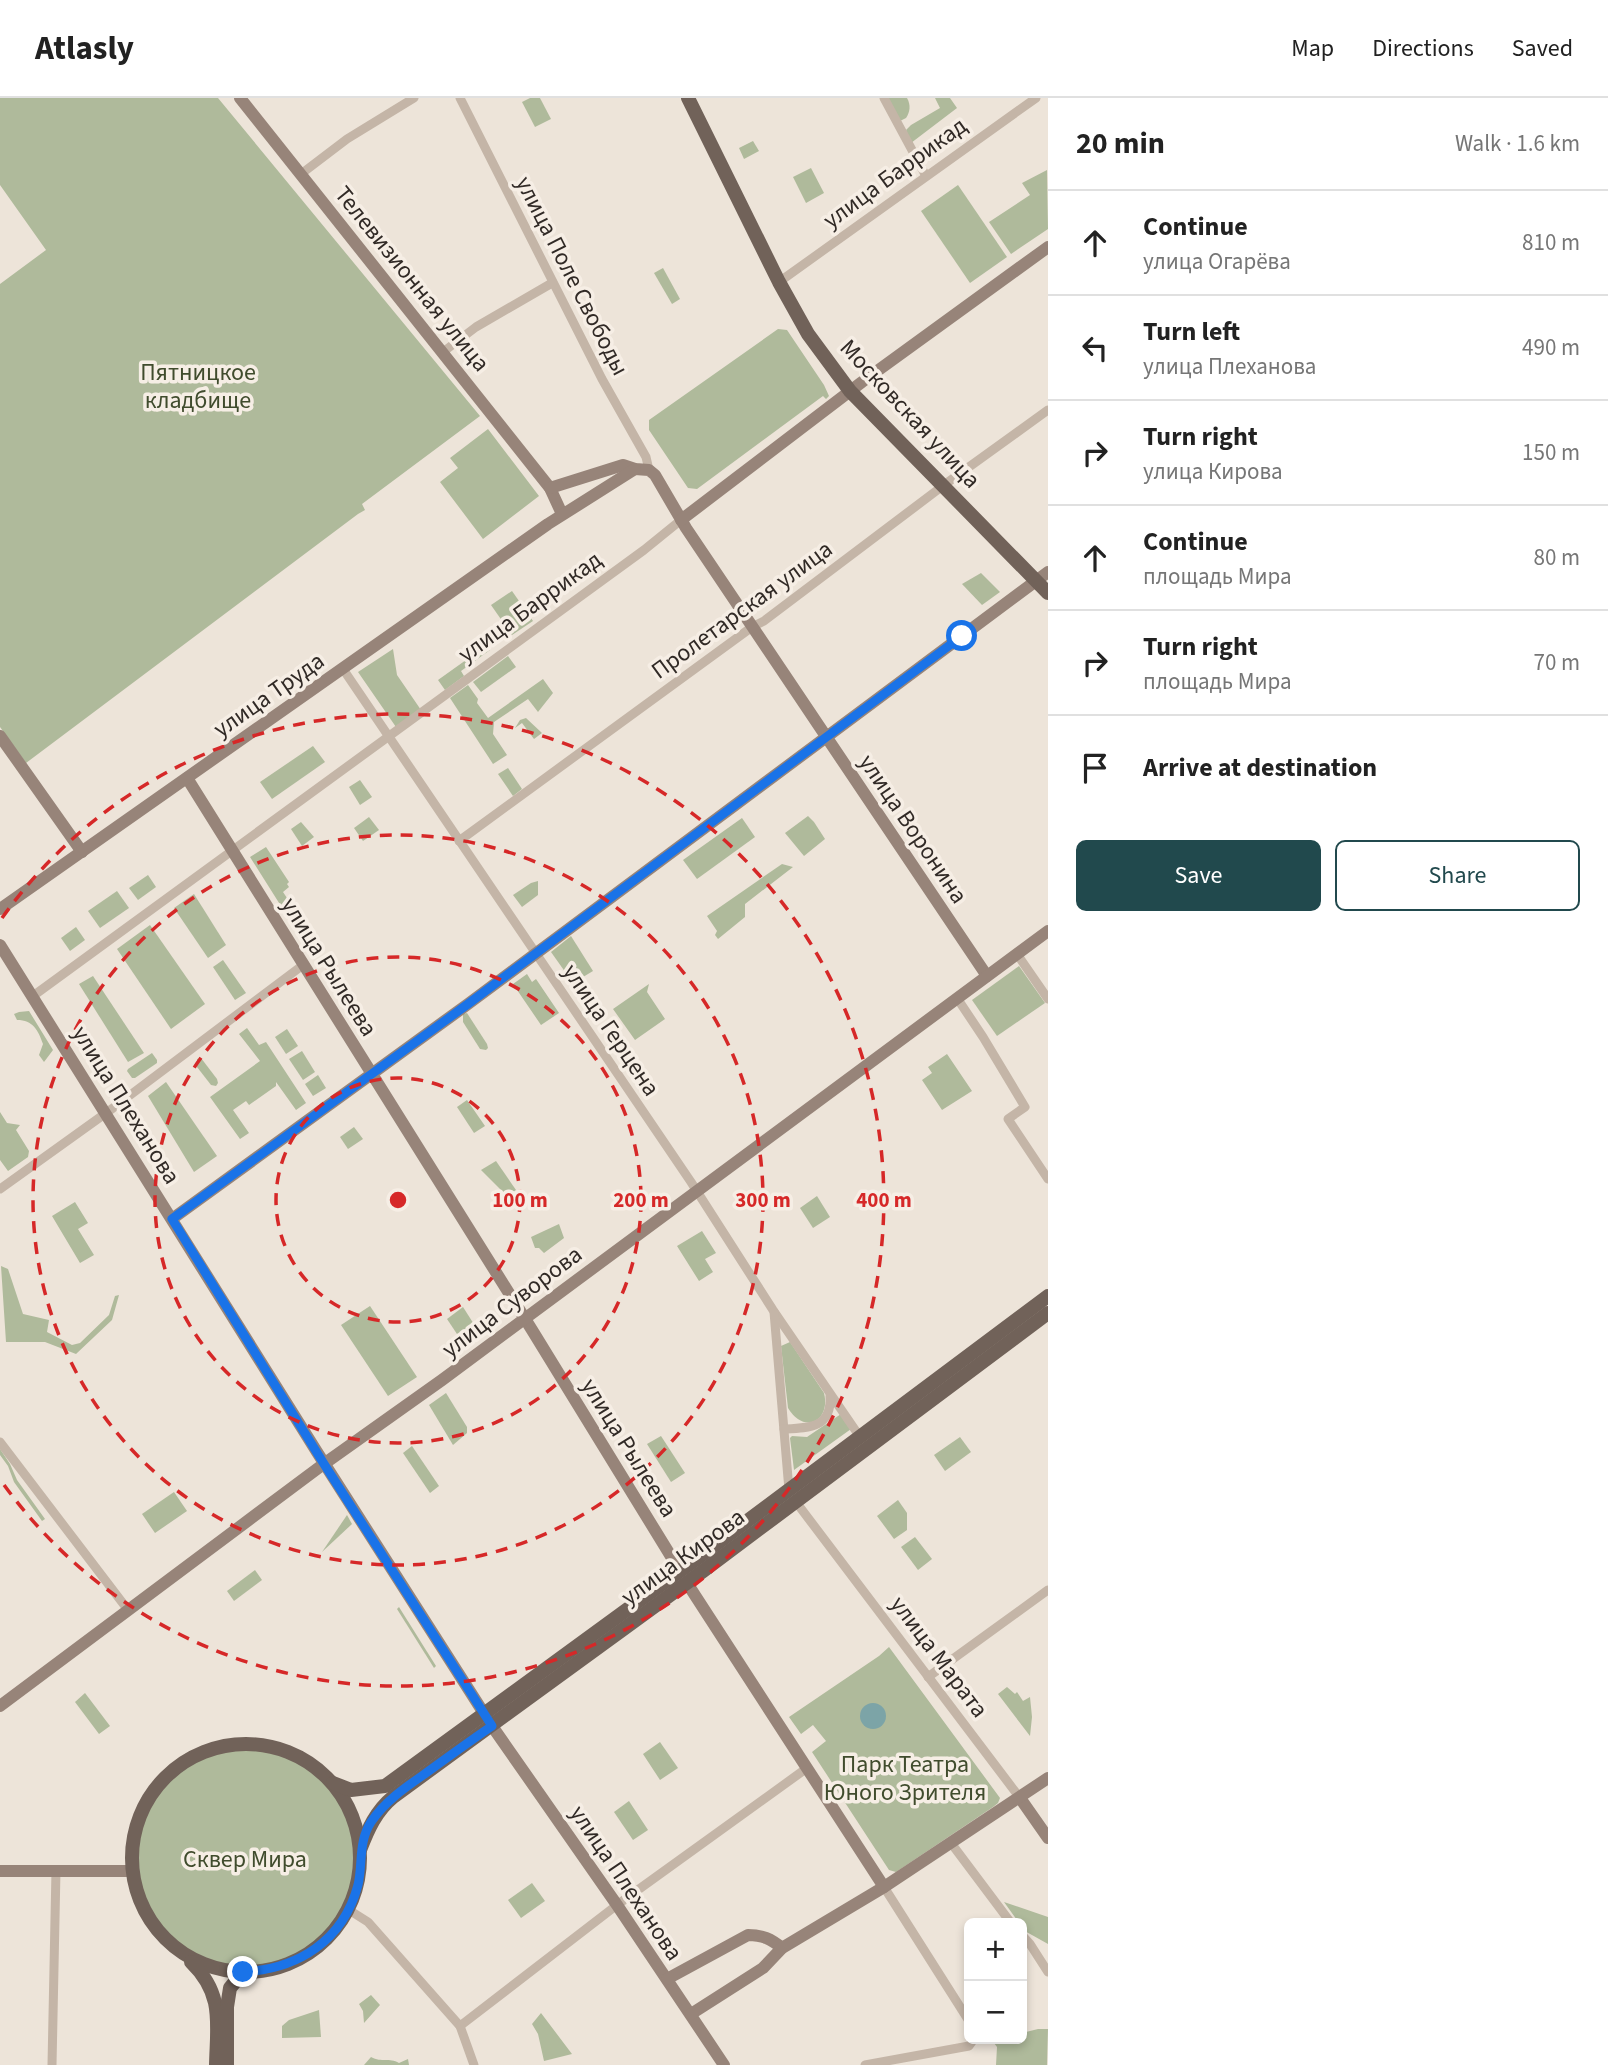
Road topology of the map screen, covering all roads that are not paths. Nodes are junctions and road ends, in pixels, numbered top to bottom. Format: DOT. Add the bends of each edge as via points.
graph roads {
  1 [pos="240,98"];
  2 [pos="414,98"];
  3 [pos="460,98"];
  4 [pos="688,98"];
  5 [pos="884,98"];
  6 [pos="1036,98"];
  7 [pos="301,174"];
  8 [pos="926,176"];
  9 [pos="1048,247"];
  10 [pos="779,282"];
  11 [pos="552,283"];
  12 [pos="443,352"];
  13 [pos="850,391"];
  14 [pos="1048,410"];
  15 [pos="642,469"];
  16 [pos="944,485"];
  17 [pos="550,488"];
  18 [pos="668,494"];
  19 [pos="701,503"];
  20 [pos="562,514"];
  21 [pos="681,520"];
  22 [pos="1042,577"];
  23 [pos="1048,593"];
  24 [pos="752,627"];
  25 [pos="342,670"];
  26 [pos="0,736"];
  27 [pos="388,736"];
  28 [pos="826,737"];
  29 [pos="187,778"];
  30 [pos="459,841"];
  31 [pos="232,850"];
  32 [pos="82,852"];
  33 [pos="0,909"];
  34 [pos="1048,931"];
  35 [pos="0,945"];
  36 [pos="536,953"];
  37 [pos="1017,954"];
  38 [pos="303,965"];
  39 [pos="987,976"];
  40 [pos="33,996"];
  41 [pos="957,999"];
  42 [pos="1048,999"];
  43 [pos="370,1073"];
  44 [pos="106,1113"];
  45 [pos="1048,1179"];
  46 [pos="0,1189"];
  47 [pos="696,1191"];
  48 [pos="172,1219"];
  49 [pos="1048,1296"];
  50 [pos="774,1310"];
  51 [pos="1048,1313"];
  52 [pos="525,1318"];
  53 [pos="830,1394"];
  54 [pos="784,1429"];
  55 [pos="860,1437"];
  56 [pos="0,1442"];
  57 [pos="324,1464"];
  58 [pos="793,1496"];
  59 [pos="683,1577"];
  60 [pos="1048,1590"];
  61 [pos="128,1610"];
  62 [pos="928,1677"];
  63 [pos="0,1706"];
  64 [pos="488,1720"];
  65 [pos="807,1768"];
  66 [pos="1048,1778"];
  67 [pos="333,1783"];
  68 [pos="1020,1798"];
  69 [pos="1048,1838"];
  70 [pos="951,1843"];
  71 [pos="360,1850"];
  72 [pos="56,1870"];
  73 [pos="0,1871"];
  74 [pos="133,1871"];
  75 [pos="884,1887"];
  76 [pos="617,1905"];
  77 [pos="349,1910"];
  78 [pos="1007,1918"];
  79 [pos="1027,1941"];
  80 [pos="782,1948"];
  81 [pos="180,1951"];
  82 [pos="243,1972"];
  83 [pos="1048,1972"];
  84 [pos="667,1979"];
  85 [pos="964,2013"];
  86 [pos="691,2014"];
  87 [pos="460,2026"];
  88 [pos="964,2044"];
  89 [pos="52,2065"];
  90 [pos="216,2065"];
  91 [pos="227,2065"];
  92 [pos="474,2065"];
  93 [pos="724,2065"];
  94 [pos="865,2065"];
  1 -- 7 [label="street, Телевизионная улица"];
  2 -- 7 [label="street"];
  3 -- 11 [label="street, улица Поле Свободы"];
  4 -- 10 [label="main road, Московская улица"];
  5 -- 8 [label="street"];
  6 -- 8 [label="street, улица Баррикад"];
  7 -- 12 [label="street, Телевизионная улица"];
  8 -- 10 [label="street, улица Баррикад"];
  9 -- 13 [label="street, улица Баррикад"];
  10 -- 13 [label="main road, Московская улица" via="808,334"];
  11 -- 12 [label="street"];
  11 -- 15 [label="street, улица Поле Свободы" via="646,457"];
  12 -- 17 [label="street, Телевизионная улица"];
  13 -- 16 [label="main road, Московская улица"];
  13 -- 19 [label="street, улица Баррикад"];
  14 -- 16 [label="street, Пролетарская улица"];
  15 -- 17 [label="street" via="623,465"];
  15 -- 18 [label="street" via="655,475"];
  15 -- 20 [label="street, улица Труда"];
  16 -- 22 [label="main road, Московская улица"];
  16 -- 24 [label="street, Пролетарская улица"];
  17 -- 20 [label="street, Телевизионная улица"];
  18 -- 19 [label="street" via="685,503"];
  18 -- 21 [label="street, улица Воронина"];
  19 -- 21 [label="street, улица Баррикад"];
  20 -- 25 [label="street, улица Труда"];
  21 -- 24 [label="street, улица Воронина"];
  21 -- 27 [label="street, улица Баррикад"];
  22 -- 23 [label="main road, Московская улица"];
  22 -- 28 [label="street"];
  24 -- 28 [label="street, улица Воронина"];
  24 -- 30 [label="street, Пролетарская улица"];
  25 -- 27 [label="street, улица Герцена"];
  25 -- 29 [label="street, улица Труда"];
  26 -- 32 [label="street"];
  27 -- 30 [label="street, улица Герцена"];
  27 -- 31 [label="street, улица Баррикад"];
  28 -- 36 [label="street"];
  28 -- 39 [label="street, улица Воронина"];
  29 -- 31 [label="street, улица Рылеева"];
  29 -- 32 [label="street, улица Труда"];
  30 -- 36 [label="street, улица Герцена"];
  31 -- 38 [label="street, улица Рылеева"];
  31 -- 40 [label="street, улица Баррикад"];
  32 -- 33 [label="street, улица Труда"];
  34 -- 37 [label="street, улица Суворова"];
  35 -- 40 [label="street, улица Плеханова"];
  36 -- 43 [label="street"];
  36 -- 47 [label="street, улица Герцена"];
  37 -- 39 [label="street, улица Суворова"];
  37 -- 42 [label="street"];
  38 -- 43 [label="street, улица Рылеева"];
  38 -- 44 [label="street"];
  39 -- 41 [label="street, улица Суворова"];
  40 -- 44 [label="street, улица Плеханова"];
  41 -- 45 [label="street" via="1025,1107 1007,1119"];
  41 -- 47 [label="street, улица Суворова"];
  43 -- 48 [label="street"];
  43 -- 52 [label="street, улица Рылеева"];
  44 -- 46 [label="street"];
  44 -- 48 [label="street, улица Плеханова"];
  47 -- 50 [label="street, улица Герцена"];
  47 -- 52 [label="street, улица Суворова"];
  48 -- 57 [label="street, улица Плеханова"];
  49 -- 55 [label="main road, улица Кирова"];
  50 -- 53 [label="street, улица Герцена"];
  50 -- 54 [label="street, улица Герцена"];
  51 -- 58 [label="main road, улица Кирова"];
  52 -- 57 [label="street, улица Суворова"];
  52 -- 59 [label="street, улица Рылеева"];
  53 -- 54 [label="street" via="831,1406 817,1426"];
  53 -- 55 [label="street, улица Герцена"];
  54 -- 58 [label="street, улица Герцена"];
  55 -- 58 [label="main road, улица Кирова"];
  56 -- 61 [label="street"];
  57 -- 61 [label="street, улица Суворова"];
  57 -- 64 [label="street, улица Плеханова"];
  58 -- 59 [label="main road, улица Кирова"];
  58 -- 62 [label="street, улица Марата"];
  59 -- 64 [label="main road, улица Кирова"];
  59 -- 65 [label="street, улица Рылеева"];
  60 -- 62 [label="street"];
  61 -- 63 [label="street, улица Суворова"];
  62 -- 68 [label="street, улица Марата"];
  64 -- 67 [label="main road, улица Кирова" via="385,1786 351,1790"];
  64 -- 71 [label="main road, улица Кирова" via="385,1803 369,1824"];
  64 -- 76 [label="street, улица Плеханова"];
  65 -- 75 [label="street, улица Рылеева"];
  65 -- 76 [label="street"];
  66 -- 68 [label="street"];
  67 -- 71 [label="main road" via="353,1818"];
  67 -- 74 [label="main road" via="313,1765 272,1747 250,1744 206,1752 177,1769 153,1792 135,1833"];
  68 -- 69 [label="street, улица Марата"];
  68 -- 70 [label="street"];
  70 -- 75 [label="street"];
  70 -- 78 [label="street"];
  71 -- 77 [label="main road" via="358,1884"];
  72 -- 73 [label="street"];
  72 -- 74 [label="street"];
  72 -- 89 [label="street"];
  74 -- 81 [label="main road" via="143,1908 163,1937"];
  75 -- 80 [label="street"];
  75 -- 85 [label="street, улица Рылеева"];
  76 -- 84 [label="street, улица Плеханова"];
  76 -- 87 [label="street"];
  77 -- 82 [label="main road" via="325,1941 307,1955 265,1971"];
  77 -- 87 [label="street" via="368,1922"];
  79 -- 83 [label="street"];
  80 -- 84 [label="street" via="760,1935 748,1935"];
  80 -- 86 [label="street" via="763,1968"];
  81 -- 82 [label="main road" via="222,1971"];
  81 -- 90 [label="main road" via="211,1987 217,2007"];
  82 -- 91 [label="main road" via="230,1988"];
  84 -- 86 [label="street, улица Плеханова"];
  86 -- 93 [label="street, улица Плеханова"];
  87 -- 92 [label="street"];
  88 -- 94 [label="street"];
}
